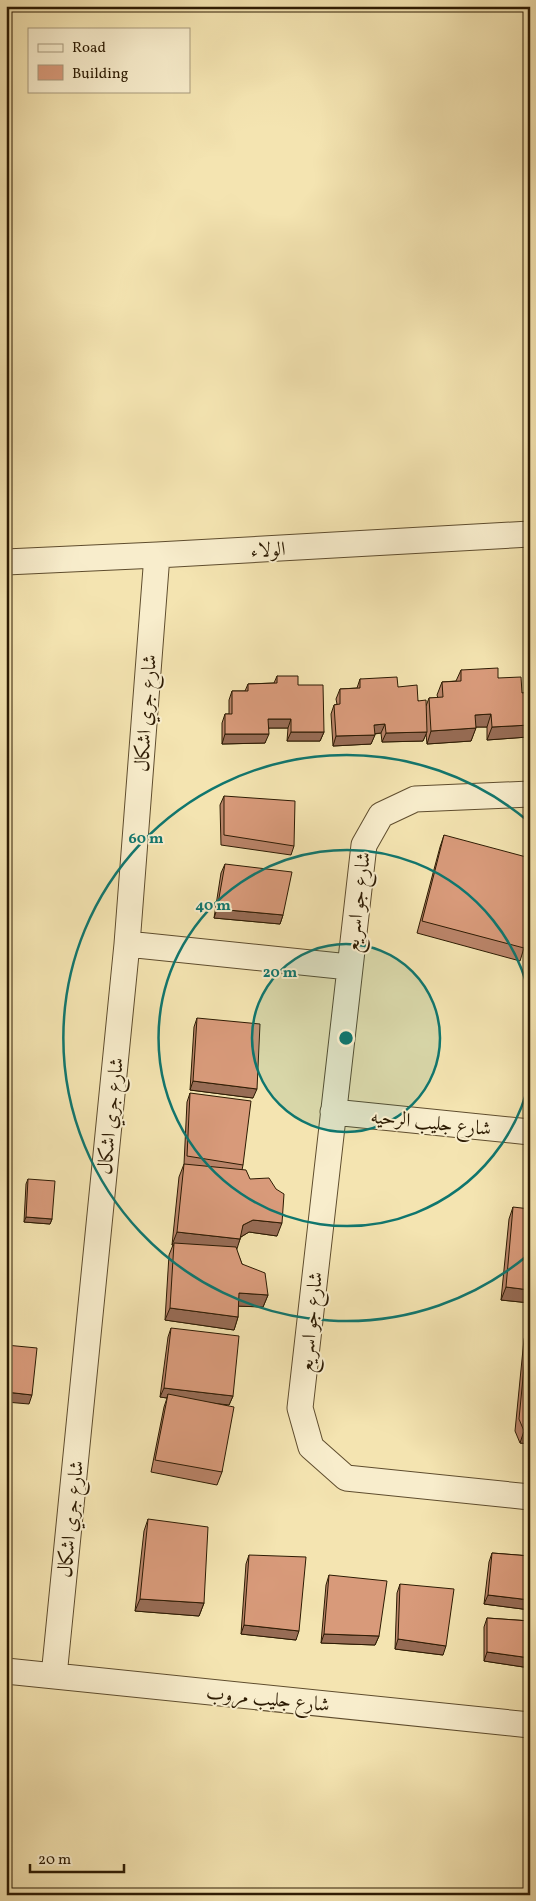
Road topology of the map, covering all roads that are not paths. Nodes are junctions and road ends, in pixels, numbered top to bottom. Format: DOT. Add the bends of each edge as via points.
graph roads {
  1 [pos="530,534"];
  2 [pos="157,556"];
  3 [pos="6,562"];
  4 [pos="530,794"];
  5 [pos="127,944"];
  6 [pos="349,967"];
  7 [pos="333,1112"];
  8 [pos="530,1132"];
  9 [pos="530,1497"];
  10 [pos="6,1671"];
  11 [pos="54,1676"];
  12 [pos="530,1726"];
  1 -- 2 [label="street, الولاء"];
  2 -- 3 [label="street, الولاء"];
  2 -- 5 [label="street, شارع جري اشكال"];
  4 -- 6 [label="street, شارع جو اسريع" via="415,798 381,815 364,845"];
  5 -- 6 [label="street, شارع جو اسريع"];
  5 -- 11 [label="street, شارع جري اشكال"];
  6 -- 7 [label="street, شارع جو اسريع"];
  7 -- 8 [label="street, شارع جليب الرحيه"];
  7 -- 9 [label="street, شارع جو اسريع" via="300,1408 311,1447 346,1478"];
  10 -- 11 [label="street, شارع جليب مروب"];
  11 -- 12 [label="street, شارع جليب مروب"];
}
